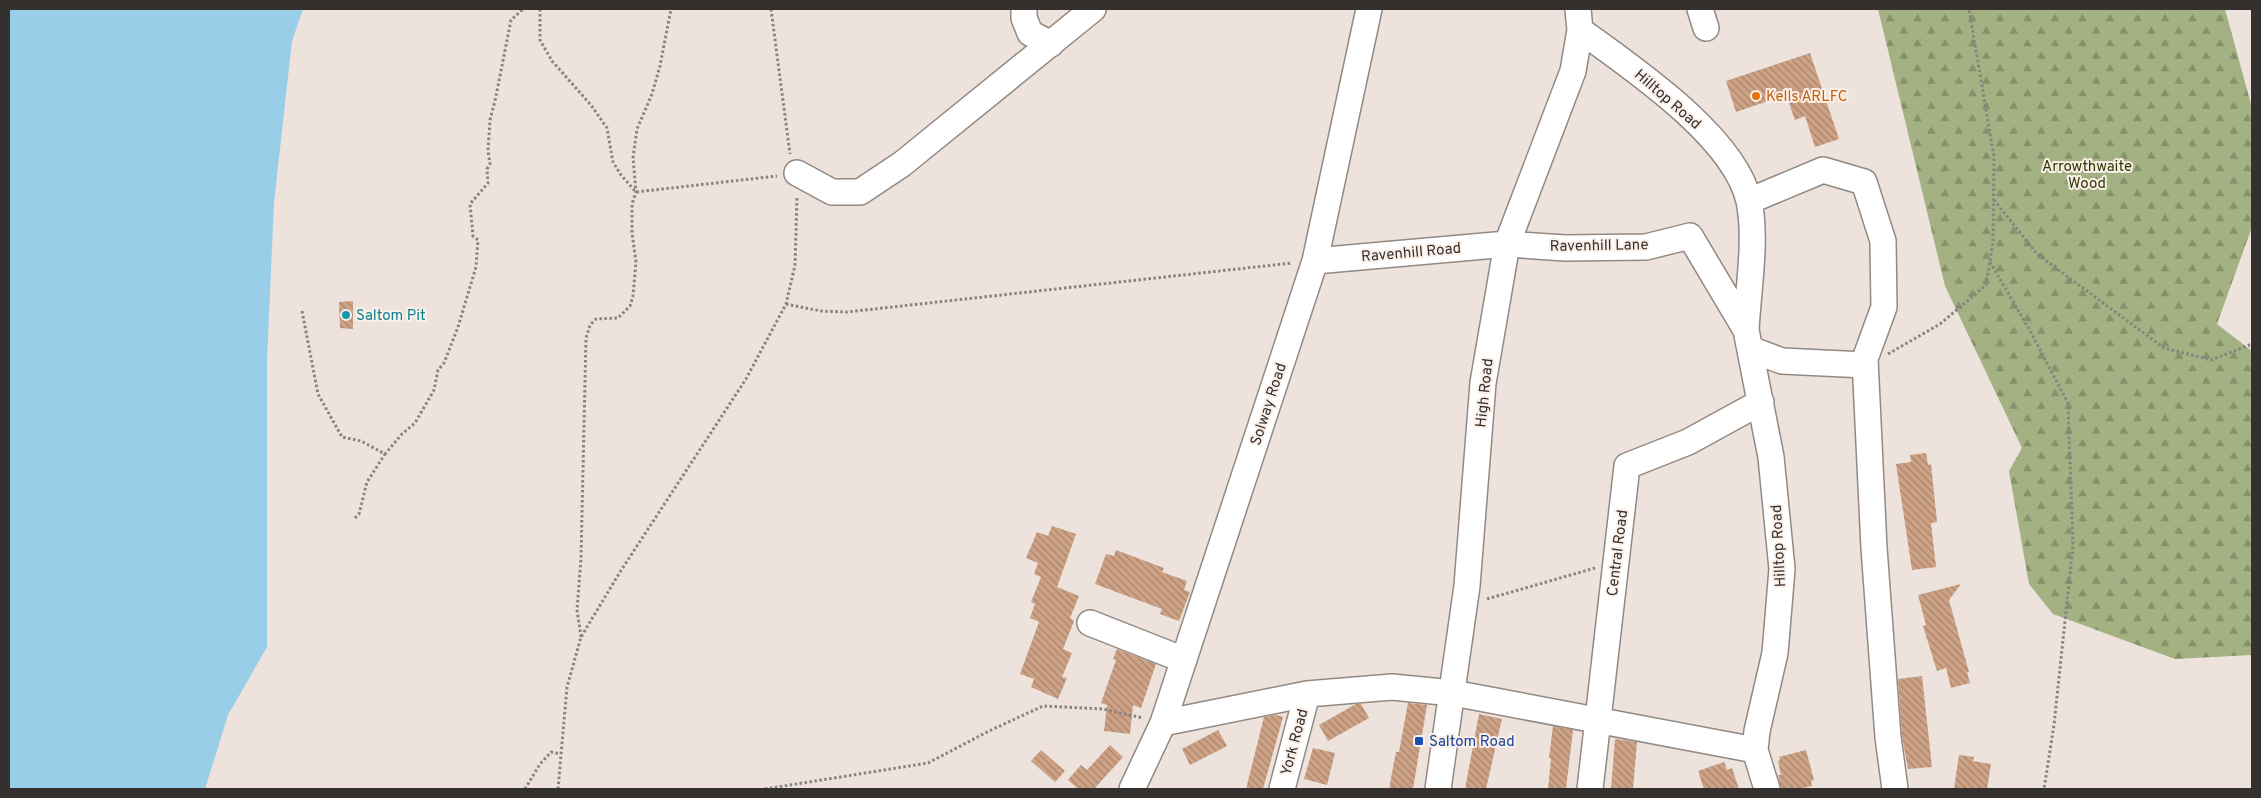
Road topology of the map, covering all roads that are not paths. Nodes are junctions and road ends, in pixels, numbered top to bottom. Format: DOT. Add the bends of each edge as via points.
graph roads {
  1 [pos="1024,9"];
  2 [pos="1093,9"];
  3 [pos="1369,9"];
  4 [pos="1579,20"];
  5 [pos="1051,44"];
  6 [pos="797,174"];
  7 [pos="1749,201"];
  8 [pos="1690,236"];
  9 [pos="1507,244"];
  10 [pos="1315,260"];
  11 [pos="1748,340"];
  12 [pos="1865,366"];
  13 [pos="1761,402"];
  14 [pos="1090,623"];
  15 [pos="1184,660"];
  16 [pos="1453,693"];
  17 [pos="1307,694"];
  18 [pos="1598,720"];
  19 [pos="1163,723"];
  20 [pos="1755,750"];
  21 [pos="1132,789"];
  22 [pos="1282,789"];
  23 [pos="1438,789"];
  24 [pos="1590,789"];
  25 [pos="1767,789"];
  26 [pos="1895,789"];
  1 -- 5 [label="street" via="1030,33"];
  2 -- 5 [label="street"];
  3 -- 10 [label="street, Solway Road"];
  4 -- 7 [label="street, Hilltop Road" via="1628,66 1695,120 1729,160"];
  4 -- 9 [label="street, High Road" via="1573,71"];
  5 -- 6 [label="street" via="902,164 860,192 832,192"];
  7 -- 11 [label="street, Hilltop Road" via="1753,230"];
  7 -- 12 [label="street" via="1823,170 1864,182 1884,241 1884,307"];
  8 -- 9 [label="street, Ravenhill Lane" via="1646,247 1565,248"];
  8 -- 11 [label="street, Hilltop Road"];
  9 -- 10 [label="street, Ravenhill Road"];
  9 -- 16 [label="street, High Road" via="1483,383 1467,586"];
  10 -- 15 [label="street, Solway Road"];
  11 -- 12 [label="street" via="1782,361"];
  11 -- 13 [label="street, Hilltop Road"];
  12 -- 26 [label="street" via="1874,548"];
  13 -- 18 [label="street, Central Road" via="1688,442 1627,466"];
  13 -- 20 [label="street, Hilltop Road" via="1771,457 1782,568 1775,653"];
  14 -- 15 [label="street"];
  15 -- 19 [label="street, Solway Road"];
  16 -- 17 [label="street" via="1392,687"];
  16 -- 18 [label="street"];
  16 -- 23 [label="street, High Road"];
  17 -- 19 [label="street"];
  17 -- 22 [label="street, York Road"];
  18 -- 20 [label="street"];
  18 -- 24 [label="street, Central Road"];
  19 -- 21 [label="street, Solway Road"];
  20 -- 25 [label="street, Hilltop Road"];
}
